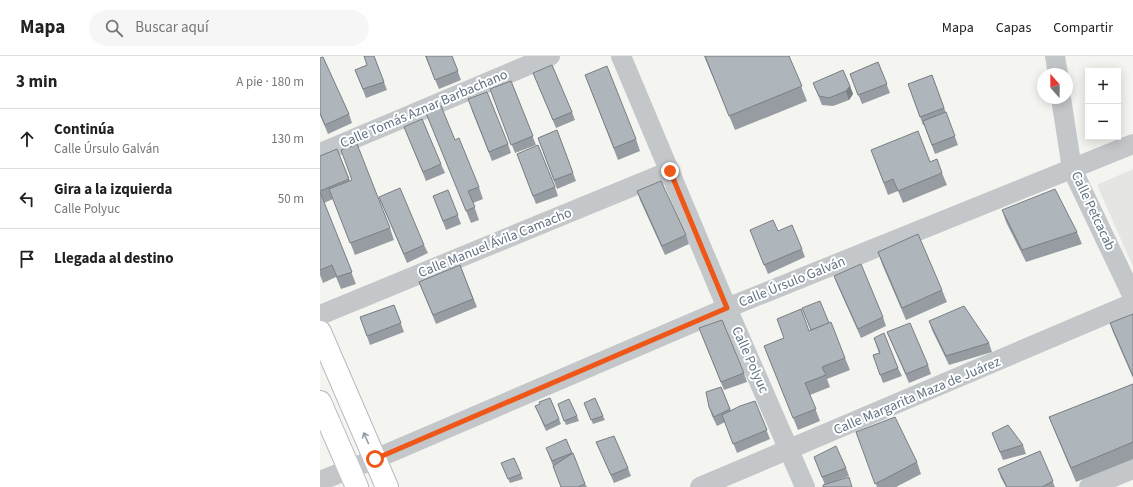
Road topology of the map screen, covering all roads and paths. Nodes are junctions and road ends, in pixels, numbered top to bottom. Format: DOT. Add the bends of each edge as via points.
graph roads {
  1 [pos="550,56"];
  2 [pos="621,56"];
  3 [pos="1055,56"];
  4 [pos="1057,68"];
  5 [pos="1062,104"];
  6 [pos="1133,144"];
  7 [pos="320,153"];
  8 [pos="1072,169"];
  9 [pos="670,171"];
  10 [pos="1133,297"];
  11 [pos="1133,304"];
  12 [pos="727,308"];
  13 [pos="320,315"];
  14 [pos="320,332"];
  15 [pos="320,402"];
  16 [pos="789,450"];
  17 [pos="375,459"];
  18 [pos="1133,469"];
  19 [pos="353,478"];
  20 [pos="320,481"];
  21 [pos="387,487"];
  22 [pos="700,487"];
  23 [pos="805,487"];
  24 [pos="1089,487"];
  1 -- 7 [label="street, Calle Tomás Aznar Barbachano"];
  2 -- 9 [label="street, Calle Polyuc"];
  3 -- 4 [label="street"];
  5 -- 8 [label="street, Calle Petcacab"];
  6 -- 8 [label="street, Calle Úrsulo Galván"];
  8 -- 10 [label="street, Calle Petcacab"];
  8 -- 12 [label="street, Calle Úrsulo Galván"];
  9 -- 12 [label="street, Calle Polyuc"];
  9 -- 13 [label="street, Calle Manuel Ávila Camacho"];
  11 -- 16 [label="street, Calle Margarita Maza de Juárez"];
  12 -- 16 [label="street, Calle Polyuc"];
  12 -- 17 [label="street, Calle Úrsulo Galván"];
  17 -- 14 [label="main road, one-way"];
  15 -- 19 [label="main road"];
  16 -- 22 [label="street, Calle Margarita Maza de Juárez"];
  16 -- 23 [label="street, Calle Polyuc"];
  17 -- 19 [label="street, Calle Úrsulo Galván"];
  17 -- 21 [label="main road"];
  18 -- 24 [label="street"];
  19 -- 20 [label="street, Calle Úrsulo Galván"];
}
